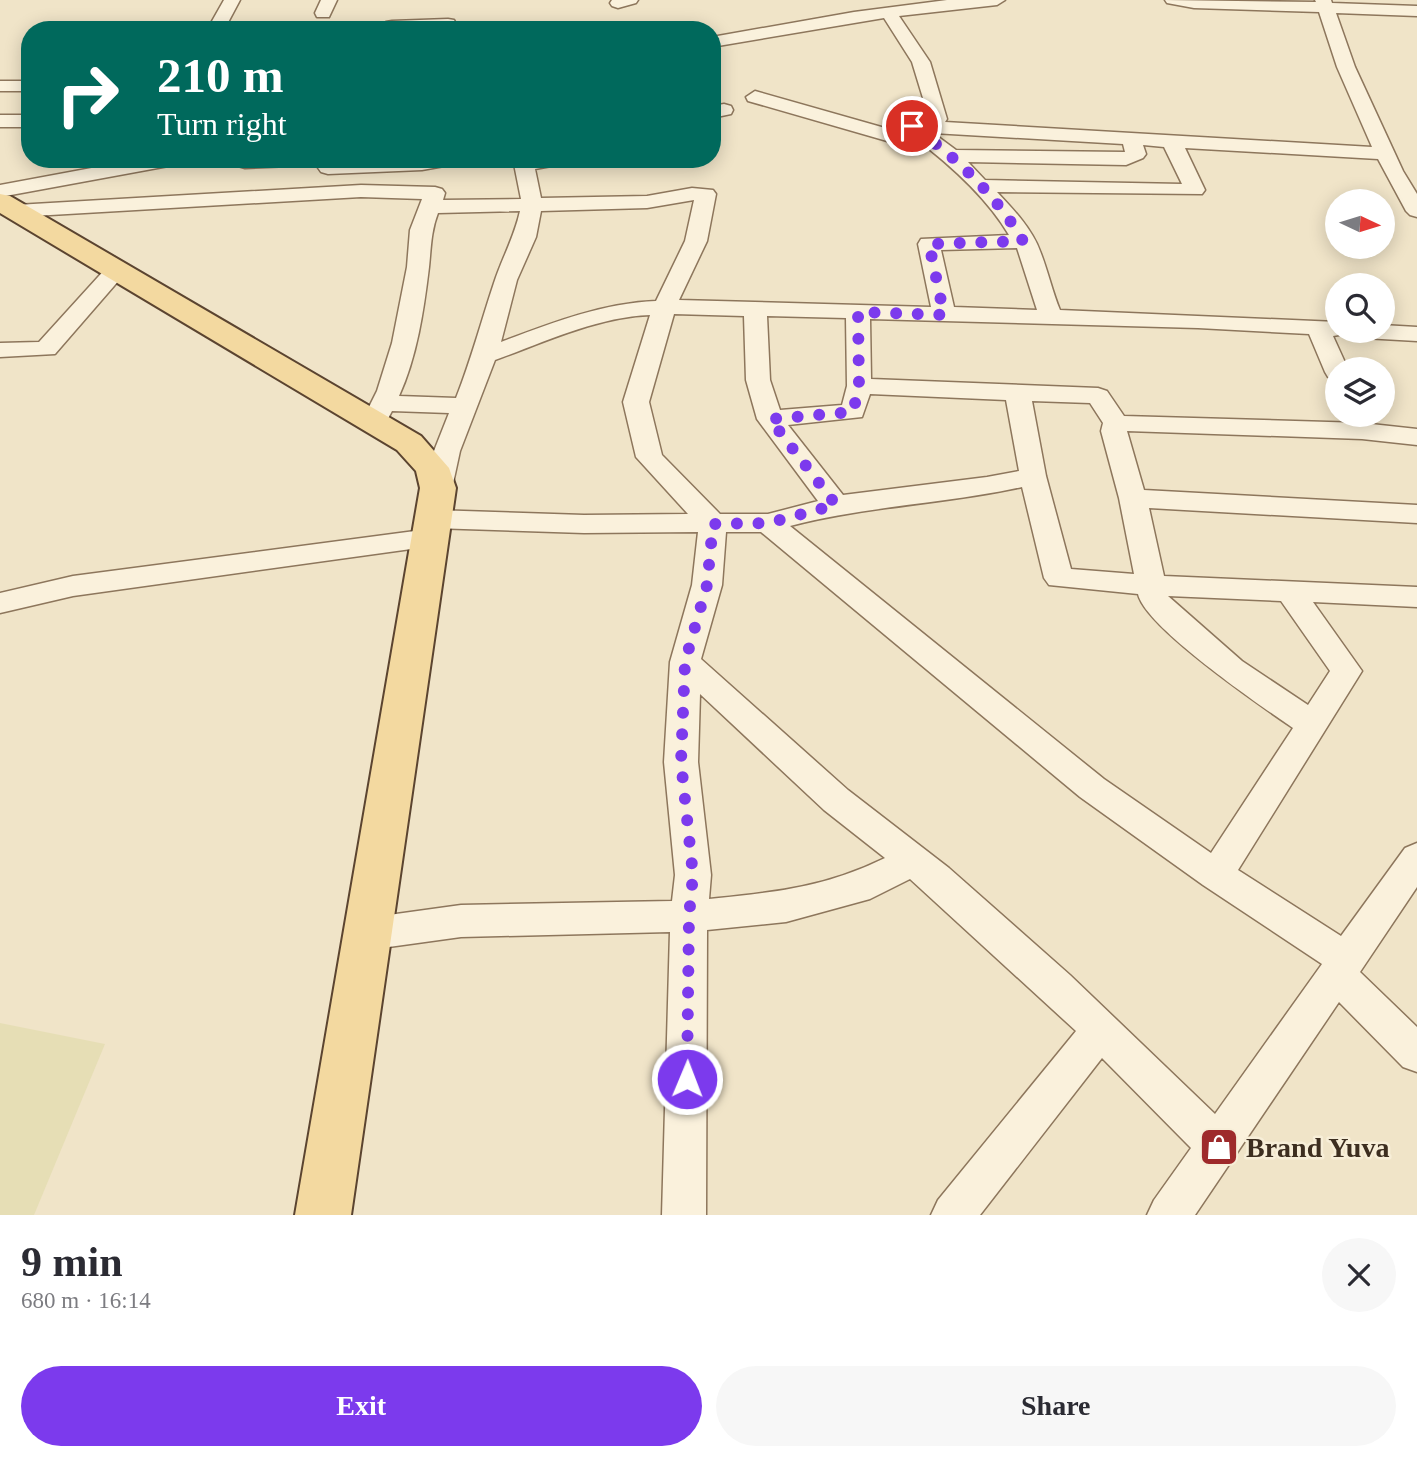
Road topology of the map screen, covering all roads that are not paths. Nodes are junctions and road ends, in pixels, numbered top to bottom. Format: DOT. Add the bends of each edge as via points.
graph roads {
  1 [pos="232,0"];
  2 [pos="997,0"];
  3 [pos="1173,0"];
  4 [pos="922,3"];
  5 [pos="1324,4"];
  6 [pos="888,12"];
  7 [pos="1417,12"];
  8 [pos="220,21"];
  9 [pos="721,39"];
  10 [pos="0,86"];
  11 [pos="21,86"];
  12 [pos="755,97"];
  13 [pos="938,119"];
  14 [pos="0,121"];
  15 [pos="21,121"];
  16 [pos="912,126"];
  17 [pos="1130,138"];
  18 [pos="1171,141"];
  19 [pos="1386,154"];
  20 [pos="951,156"];
  21 [pos="139,168"];
  22 [pos="176,168"];
  23 [pos="525,168"];
  24 [pos="981,186"];
  25 [pos="1412,192"];
  26 [pos="179,200"];
  27 [pos="5,202"];
  28 [pos="533,203"];
  29 [pos="429,207"];
  30 [pos="1417,211"];
  31 [pos="1023,241"];
  32 [pos="116,271"];
  33 [pos="664,307"];
  34 [pos="755,308"];
  35 [pos="858,312"];
  36 [pos="944,315"];
  37 [pos="1052,318"];
  38 [pos="1325,328"];
  39 [pos="1395,333"];
  40 [pos="1417,334"];
  41 [pos="0,350"];
  42 [pos="485,356"];
  43 [pos="859,386"];
  44 [pos="1017,394"];
  45 [pos="464,406"];
  46 [pos="379,413"];
  47 [pos="770,419"];
  48 [pos="1116,423"];
  49 [pos="1325,423"];
  50 [pos="1375,427"];
  51 [pos="1417,437"];
  52 [pos="1033,476"];
  53 [pos="1133,498"];
  54 [pos="836,505"];
  55 [pos="1417,514"];
  56 [pos="434,515"];
  57 [pos="768,523"];
  58 [pos="713,524"];
  59 [pos="1152,585"];
  60 [pos="1290,592"];
  61 [pos="1417,597"];
  62 [pos="0,603"];
  63 [pos="685,662"];
  64 [pos="1313,725"];
  65 [pos="1417,858"];
  66 [pos="914,861"];
  67 [pos="1216,875"];
  68 [pos="689,916"];
  69 [pos="367,934"];
  70 [pos="1342,967"];
  71 [pos="1101,1030"];
  72 [pos="1417,1054"];
  73 [pos="1218,1146"];
  74 [pos="323,1215"];
  75 [pos="684,1215"];
  76 [pos="953,1215"];
  77 [pos="1169,1215"];
  1 -- 8 [label="street"];
  2 -- 4 [label="street"];
  3 -- 5 [label="street"];
  4 -- 6 [label="street"];
  5 -- 7 [label="street"];
  5 -- 19 [label="street" via="1346,67"];
  6 -- 9 [label="street"];
  6 -- 13 [label="street" via="921,62"];
  10 -- 11 [label="street"];
  12 -- 16 [label="street" via="894,137"];
  14 -- 15 [label="street"];
  16 -- 17 [label="street"];
  16 -- 20 [label="street"];
  17 -- 18 [label="street"];
  17 -- 20 [label="street" via="1136,154 1126,159"];
  18 -- 19 [label="street"];
  18 -- 24 [label="street" via="1195,190"];
  19 -- 25 [label="street"];
  20 -- 24 [label="street"];
  21 -- 27 [label="street"];
  22 -- 26 [label="street"];
  23 -- 28 [label="street"];
  24 -- 31 [label="street" via="1010,218"];
  25 -- 30 [label="street"];
  26 -- 27 [label="street"];
  26 -- 29 [label="street" via="361,191 435,193"];
  27 -- 32 [label="main road"];
  28 -- 29 [label="street"];
  28 -- 33 [label="street" via="647,202 706,194 696,241"];
  28 -- 42 [label="street"];
  29 -- 46 [label="street" via="421,230 404,343"];
  31 -- 36 [label="street" via="929,244"];
  31 -- 37 [label="street"];
  32 -- 41 [label="street" via="46,349"];
  32 -- 46 [label="main road"];
  33 -- 34 [label="street"];
  33 -- 42 [label="street" via="627,309"];
  33 -- 58 [label="street" via="636,402 649,457"];
  34 -- 35 [label="street"];
  34 -- 47 [label="street" via="758,380"];
  35 -- 36 [label="street"];
  35 -- 43 [label="street"];
  36 -- 37 [label="street"];
  37 -- 38 [label="street"];
  39 -- 40 [label="street"];
  42 -- 45 [label="street"];
  43 -- 44 [label="street"];
  43 -- 47 [label="street" via="853,412"];
  44 -- 48 [label="street" via="1098,396"];
  44 -- 52 [label="street"];
  45 -- 46 [label="street"];
  45 -- 56 [label="street" via="447,451"];
  46 -- 56 [label="main road" via="432,468"];
  47 -- 54 [label="street"];
  48 -- 49 [label="street"];
  48 -- 53 [label="street" via="1114,431"];
  50 -- 51 [label="street"];
  52 -- 54 [label="street"];
  52 -- 59 [label="street" via="1059,578"];
  53 -- 55 [label="street"];
  53 -- 59 [label="street"];
  54 -- 57 [label="street"];
  56 -- 58 [label="street" via="584,524"];
  56 -- 62 [label="street"];
  56 -- 69 [label="main road"];
  57 -- 58 [label="street"];
  57 -- 67 [label="street" via="1092,789"];
  58 -- 63 [label="street" via="707,585"];
  59 -- 60 [label="street"];
  59 -- 64 [label="street" via="1155,603 1231,668"];
  60 -- 61 [label="street"];
  60 -- 64 [label="street" via="1346,671"];
  63 -- 66 [label="street" via="836,800"];
  63 -- 68 [label="street" via="681,762 693,875"];
  64 -- 67 [label="street"];
  65 -- 70 [label="street"];
  66 -- 68 [label="street" via="857,888 786,907"];
  66 -- 71 [label="street"];
  67 -- 70 [label="street"];
  68 -- 69 [label="street" via="461,921"];
  68 -- 75 [label="street"];
  69 -- 74 [label="main road"];
  70 -- 72 [label="street"];
  70 -- 73 [label="street"];
  71 -- 73 [label="street"];
  71 -- 76 [label="street"];
  73 -- 77 [label="street"];
}
